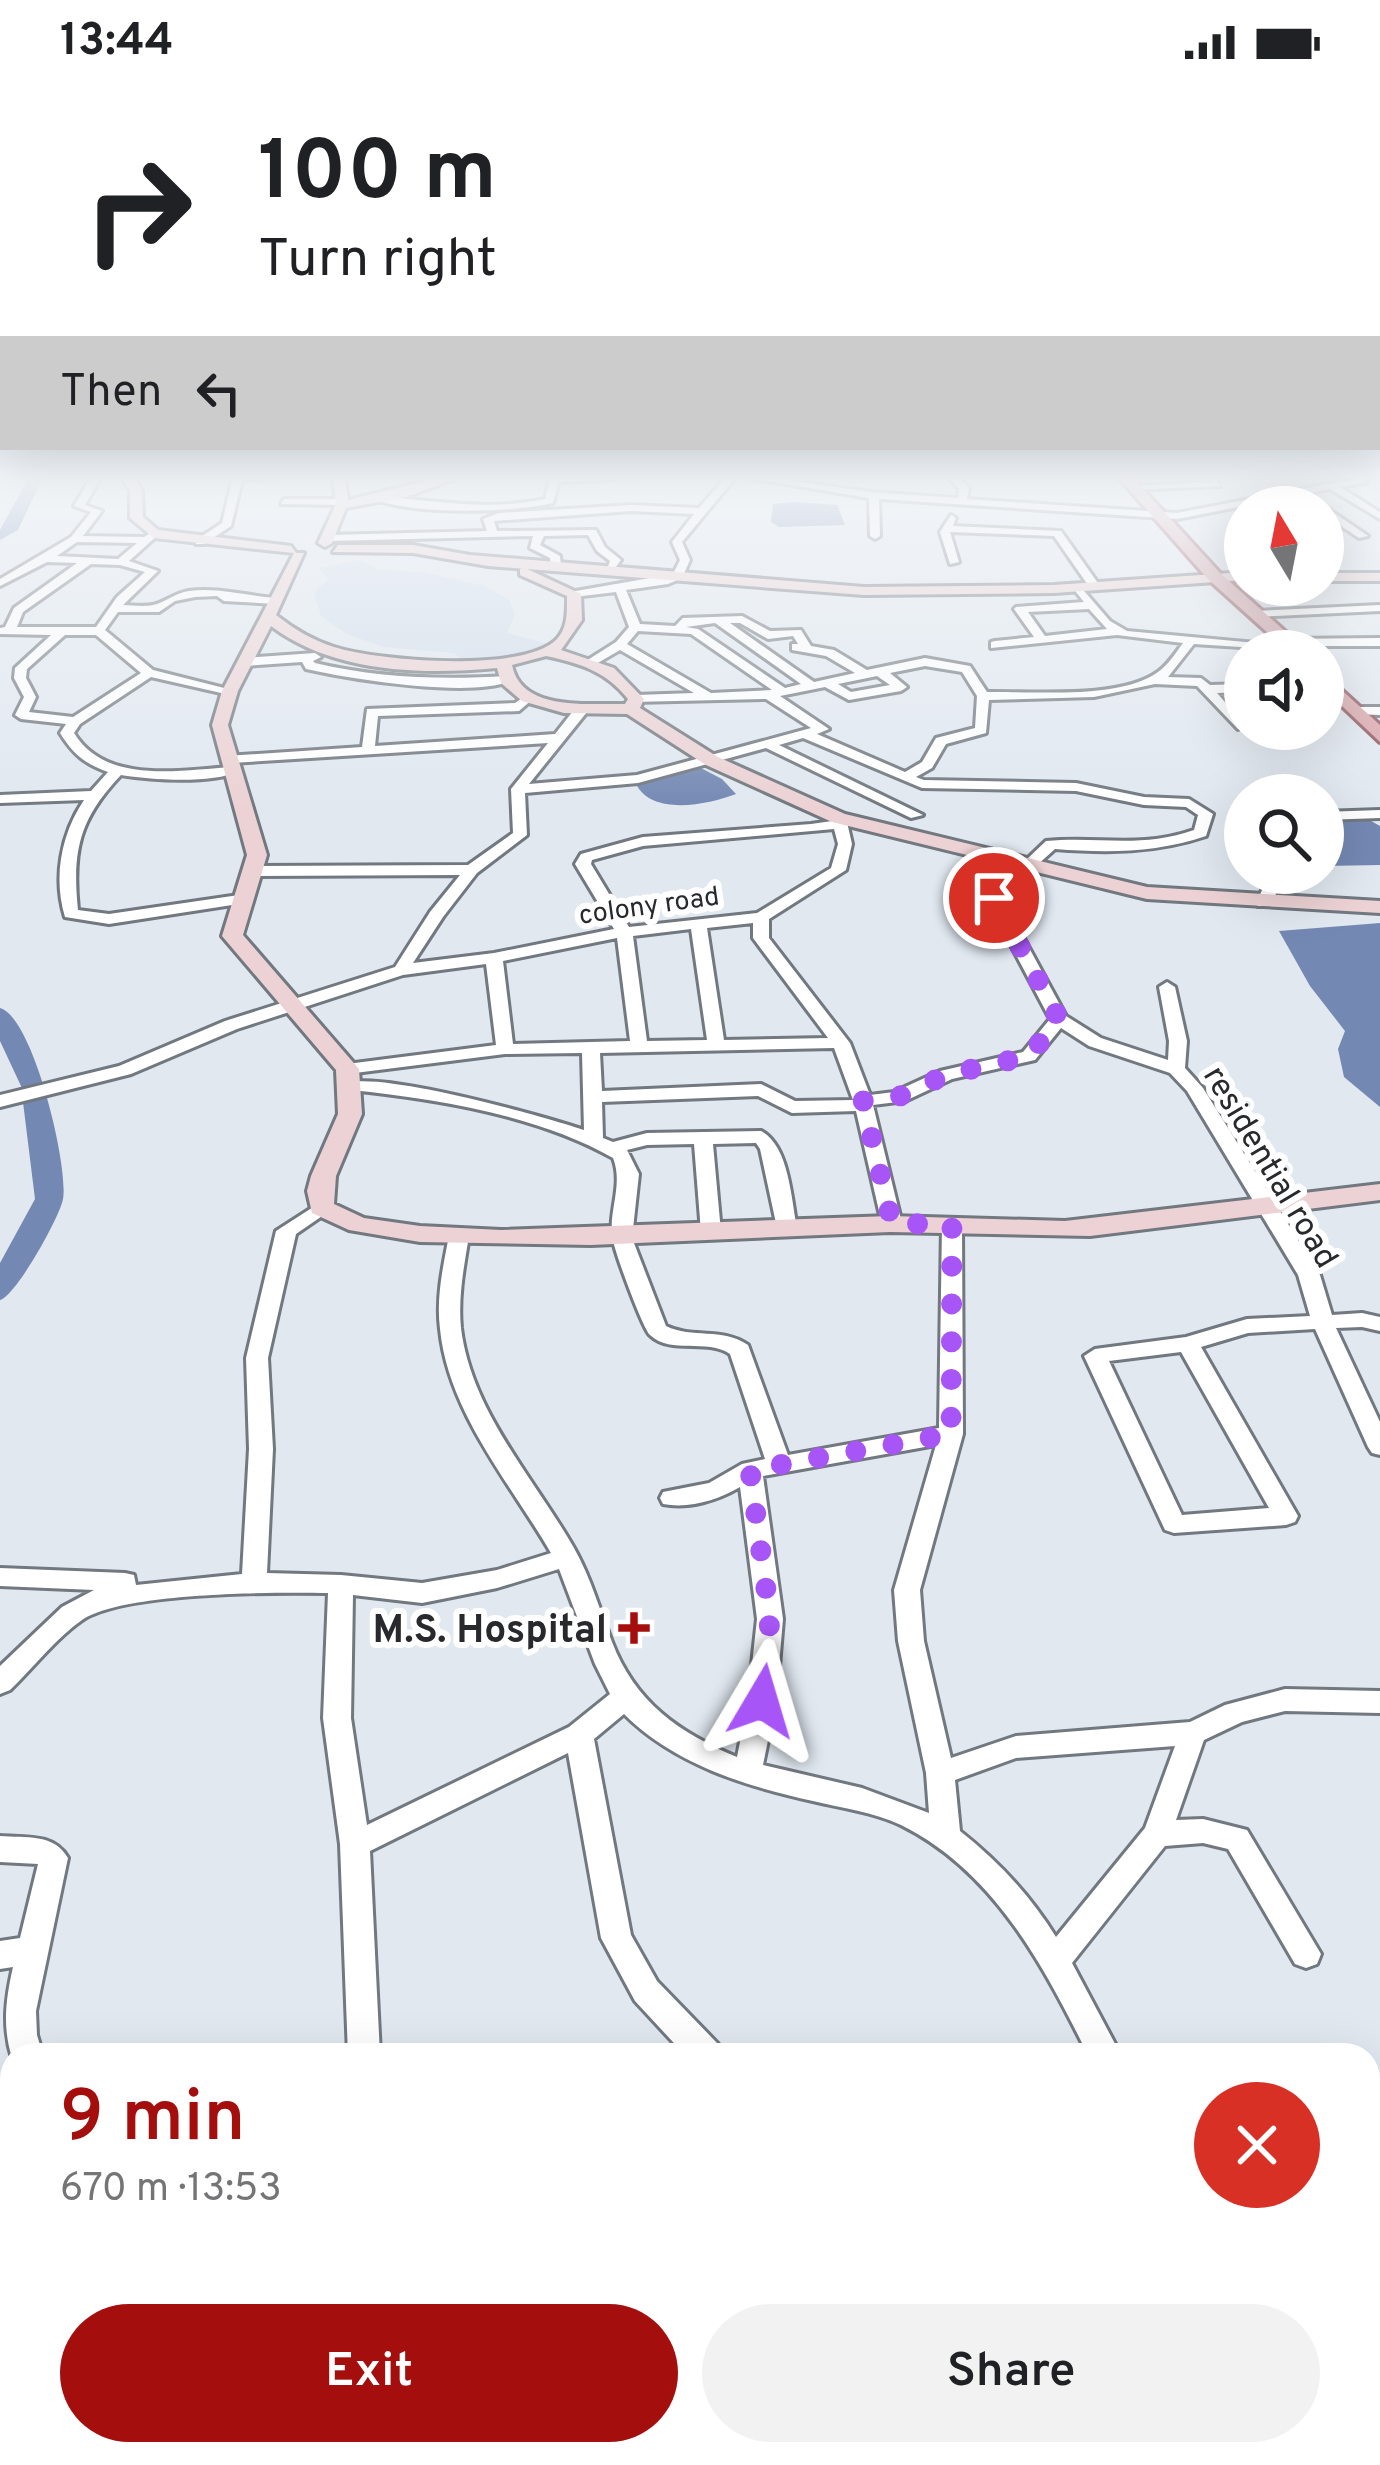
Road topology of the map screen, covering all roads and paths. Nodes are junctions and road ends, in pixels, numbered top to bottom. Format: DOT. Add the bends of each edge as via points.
graph roads {
  1 [pos="50,588"];
  2 [pos="135,588"];
  3 [pos="281,588"];
  4 [pos="564,588"];
  5 [pos="620,588"];
  6 [pos="828,588"];
  7 [pos="1024,588"];
  8 [pos="1086,588"];
  9 [pos="1227,588"];
  10 [pos="574,594"];
  11 [pos="1091,605"];
  12 [pos="114,608"];
  13 [pos="1380,608"];
  14 [pos="272,609"];
  15 [pos="1255,614"];
  16 [pos="717,620"];
  17 [pos="635,627"];
  18 [pos="681,627"];
  19 [pos="1273,630"];
  20 [pos="5,631"];
  21 [pos="99,631"];
  22 [pos="1119,631"];
  23 [pos="60,633"];
  24 [pos="1192,638"];
  25 [pos="1042,640"];
  26 [pos="1224,641"];
  27 [pos="1380,642"];
  28 [pos="620,645"];
  29 [pos="995,645"];
  30 [pos="1344,645"];
  31 [pos="806,646"];
  32 [pos="330,650"];
  33 [pos="547,652"];
  34 [pos="307,660"];
  35 [pos="592,661"];
  36 [pos="244,662"];
  37 [pos="870,671"];
  38 [pos="505,672"];
  39 [pos="148,673"];
  40 [pos="389,680"];
  41 [pos="1154,680"];
  42 [pos="821,682"];
  43 [pos="1209,689"];
  44 [pos="1224,689"];
  45 [pos="230,691"];
  46 [pos="776,694"];
  47 [pos="983,696"];
  48 [pos="528,698"];
  49 [pos="712,699"];
  50 [pos="1344,699"];
  51 [pos="633,704"];
  52 [pos="1224,708"];
  53 [pos="582,710"];
  54 [pos="1357,710"];
  55 [pos="1380,711"];
  56 [pos="372,712"];
  57 [pos="21,716"];
  58 [pos="0,721"];
  59 [pos="75,721"];
  60 [pos="807,735"];
  61 [pos="1380,736"];
  62 [pos="557,738"];
  63 [pos="769,745"];
  64 [pos="368,751"];
  65 [pos="712,761"];
  66 [pos="232,765"];
  67 [pos="116,772"];
  68 [pos="904,778"];
  69 [pos="922,784"];
  70 [pos="518,789"];
  71 [pos="92,795"];
  72 [pos="8,799"];
  73 [pos="1380,814"];
  74 [pos="916,815"];
  75 [pos="1344,815"];
  76 [pos="0,818"];
  77 [pos="840,821"];
  78 [pos="900,832"];
  79 [pos="994,855"];
  80 [pos="1031,863"];
  81 [pos="472,870"];
  82 [pos="256,871"];
  83 [pos="1268,894"];
  84 [pos="239,900"];
  85 [pos="1264,903"];
  86 [pos="1380,907"];
  87 [pos="761,917"];
  88 [pos="698,925"];
  89 [pos="624,932"];
  90 [pos="494,958"];
  91 [pos="401,970"];
  92 [pos="1167,987"];
  93 [pos="293,1003"];
  94 [pos="1059,1019"];
  95 [pos="841,1043"];
  96 [pos="716,1044"];
  97 [pos="639,1046"];
  98 [pos="505,1049"];
  99 [pos="591,1049"];
  100 [pos="1176,1069"];
  101 [pos="349,1077"];
  102 [pos="593,1097"];
  103 [pos="0,1101"];
  104 [pos="864,1103"];
  105 [pos="703,1137"];
  106 [pos="604,1144"];
  107 [pos="1380,1192"];
  108 [pos="1268,1207"];
  109 [pos="321,1208"];
  110 [pos="892,1223"];
  111 [pos="952,1225"];
  112 [pos="787,1228"];
  113 [pos="711,1232"];
  114 [pos="459,1236"];
  115 [pos="622,1238"];
  116 [pos="1380,1324"];
  117 [pos="1324,1325"];
  118 [pos="1188,1344"];
  119 [pos="951,1434"];
  120 [pos="1380,1447"];
  121 [pos="779,1465"];
  122 [pos="750,1470"];
  123 [pos="672,1498"];
  124 [pos="566,1558"];
  125 [pos="0,1577"];
  126 [pos="255,1577"];
  127 [pos="341,1584"];
  128 [pos="0,1683"];
  129 [pos="626,1697"];
  130 [pos="1380,1702"];
  131 [pos="1193,1732"];
  132 [pos="579,1735"];
  133 [pos="748,1772"];
  134 [pos="940,1773"];
  135 [pos="1157,1834"];
  136 [pos="946,1835"];
  137 [pos="355,1844"];
  138 [pos="0,1849"];
  139 [pos="14,1953"];
  140 [pos="1306,1954"];
  141 [pos="1056,1960"];
  142 [pos="24,2043"];
  143 [pos="363,2043"];
  144 [pos="696,2043"];
  145 [pos="1099,2043"];
  1 -- 20 [label="street" via="18,610"];
  2 -- 12 [label="street"];
  3 -- 14 [label="street"];
  4 -- 10 [label="street"];
  5 -- 10 [label="street"];
  5 -- 17 [label="street"];
  6 -- 7 [label="street"];
  8 -- 11 [label="street"];
  9 -- 15 [label="main road"];
  10 -- 33 [label="street" via="575,620"];
  11 -- 22 [label="street"];
  11 -- 25 [label="street" via="1020,609"];
  12 -- 14 [label="street" via="159,609 185,594 220,593"];
  12 -- 21 [label="street"];
  13 -- 15 [label="street"];
  14 -- 32 [label="street" via="282,631"];
  14 -- 36 [label="street"];
  15 -- 19 [label="main road"];
  16 -- 18 [label="street"];
  16 -- 31 [label="street" via="747,620 768,635 797,632"];
  16 -- 42 [label="street"];
  17 -- 18 [label="street"];
  17 -- 28 [label="street"];
  18 -- 46 [label="street"];
  20 -- 23 [label="street"];
  21 -- 23 [label="street"];
  21 -- 39 [label="street"];
  22 -- 24 [label="street"];
  22 -- 25 [label="street"];
  23 -- 57 [label="street" via="21,668 30,697"];
  24 -- 26 [label="street"];
  24 -- 41 [label="street"];
  25 -- 29 [label="street"];
  27 -- 30 [label="street"];
  28 -- 35 [label="street"];
  28 -- 49 [label="street"];
  31 -- 37 [label="street"];
  31 -- 42 [label="street" via="777,648"];
  32 -- 34 [label="street"];
  32 -- 38 [label="street"];
  33 -- 35 [label="street"];
  33 -- 38 [label="street"];
  34 -- 36 [label="street"];
  34 -- 40 [label="street"];
  35 -- 51 [label="street" via="621,676"];
  36 -- 45 [label="street"];
  37 -- 42 [label="street"];
  37 -- 42 [label="street" via="901,687 849,696"];
  37 -- 47 [label="street" via="951,663 973,674"];
  38 -- 40 [label="street"];
  38 -- 48 [label="street"];
  39 -- 45 [label="street"];
  39 -- 59 [label="street"];
  40 -- 56 [label="street"];
  41 -- 43 [label="street"];
  41 -- 47 [label="street"];
  42 -- 46 [label="street"];
  43 -- 44 [label="street"];
  43 -- 52 [label="street"];
  45 -- 66 [label="street" via="220,725"];
  46 -- 49 [label="street"];
  46 -- 60 [label="street" via="821,727"];
  47 -- 68 [label="street" via="981,730 941,741 926,765"];
  48 -- 53 [label="street"];
  48 -- 56 [label="street" via="519,707"];
  49 -- 51 [label="street"];
  50 -- 54 [label="main road"];
  51 -- 53 [label="street"];
  51 -- 65 [label="street"];
  53 -- 62 [label="street"];
  54 -- 55 [label="street"];
  54 -- 61 [label="main road"];
  56 -- 64 [label="street"];
  57 -- 58 [label="street"];
  57 -- 59 [label="street"];
  59 -- 67 [label="street" via="71,743"];
  60 -- 63 [label="street"];
  60 -- 68 [label="street"];
  62 -- 64 [label="street"];
  62 -- 70 [label="street"];
  63 -- 65 [label="street"];
  63 -- 74 [label="street"];
  64 -- 66 [label="street"];
  65 -- 70 [label="street" via="638,779"];
  65 -- 77 [label="street"];
  66 -- 67 [label="street"];
  66 -- 82 [label="street"];
  67 -- 71 [label="street"];
  68 -- 69 [label="street"];
  69 -- 74 [label="street" via="928,802"];
  69 -- 80 [label="street" via="1076,787 1183,802 1206,814 1202,832 1181,840 1126,849 1051,844"];
  70 -- 81 [label="street" via="520,835"];
  71 -- 72 [label="street"];
  71 -- 84 [label="street" via="68,839 71,914 109,919"];
  72 -- 76 [label="street"];
  73 -- 75 [label="street"];
  74 -- 78 [label="street"];
  77 -- 78 [label="street"];
  77 -- 87 [label="street, colony road" via="838,870"];
  77 -- 89 [label="street" via="592,854 584,868"];
  78 -- 79 [label="street"];
  79 -- 80 [label="street"];
  79 -- 94 [label="street" via="994,898"];
  80 -- 85 [label="street" via="1147,892"];
  81 -- 82 [label="street"];
  81 -- 91 [label="street"];
  82 -- 84 [label="street"];
  83 -- 85 [label="street"];
  84 -- 93 [label="street" via="232,936"];
  85 -- 86 [label="street"];
  87 -- 88 [label="street, colony road"];
  87 -- 95 [label="street" via="761,938"];
  88 -- 89 [label="street, colony road"];
  88 -- 96 [label="street"];
  89 -- 90 [label="street, colony road"];
  89 -- 97 [label="street"];
  90 -- 91 [label="street, colony road"];
  90 -- 98 [label="street"];
  91 -- 93 [label="street, colony road"];
  92 -- 100 [label="street"];
  93 -- 101 [label="street"];
  93 -- 103 [label="street, colony road" via="125,1070"];
  94 -- 100 [label="street, residential road" via="1096,1042"];
  94 -- 104 [label="street" via="1029,1056"];
  95 -- 96 [label="street"];
  95 -- 104 [label="street"];
  96 -- 97 [label="street"];
  97 -- 99 [label="street"];
  98 -- 99 [label="street"];
  98 -- 101 [label="street"];
  99 -- 102 [label="street"];
  100 -- 108 [label="street, residential road"];
  101 -- 106 [label="street"];
  101 -- 109 [label="street" via="352,1118 320,1183"];
  102 -- 104 [label="street" via="761,1090 792,1107"];
  102 -- 106 [label="street"];
  104 -- 110 [label="street"];
  105 -- 106 [label="street"];
  105 -- 112 [label="street" via="766,1140"];
  105 -- 113 [label="street"];
  106 -- 115 [label="street" via="628,1162"];
  107 -- 108 [label="street"];
  108 -- 111 [label="street" via="1087,1229"];
  108 -- 117 [label="street, residential road" via="1309,1275"];
  109 -- 114 [label="street" via="344,1222"];
  109 -- 126 [label="street" via="286,1231 267,1297 255,1385"];
  110 -- 111 [label="street"];
  110 -- 112 [label="street"];
  111 -- 119 [label="street"];
  112 -- 113 [label="street"];
  113 -- 115 [label="street"];
  114 -- 115 [label="street"];
  114 -- 124 [label="street" via="449,1304 456,1359"];
  115 -- 121 [label="street" via="662,1335 726,1340 740,1350"];
  116 -- 117 [label="street"];
  117 -- 118 [label="street" via="1247,1326"];
  117 -- 120 [label="street, residential road"];
  118 -- 118 [label="street" via="1095,1356 1174,1524 1286,1516"];
  119 -- 121 [label="street"];
  119 -- 134 [label="street" via="908,1590 910,1641"];
  121 -- 122 [label="street"];
  122 -- 123 [label="street" via="716,1491"];
  122 -- 133 [label="street" via="770,1619"];
  124 -- 127 [label="street" via="440,1591"];
  124 -- 129 [label="street"];
  125 -- 126 [label="street"];
  126 -- 127 [label="street"];
  126 -- 128 [label="street" via="100,1598 71,1614"];
  127 -- 137 [label="street" via="337,1718"];
  129 -- 132 [label="street"];
  129 -- 133 [label="street" via="681,1742"];
  130 -- 131 [label="street" via="1285,1700"];
  131 -- 134 [label="street" via="1016,1747"];
  131 -- 135 [label="street"];
  132 -- 137 [label="street"];
  132 -- 144 [label="street" via="616,1939 646,1991"];
  133 -- 136 [label="street" via="866,1801"];
  134 -- 136 [label="street"];
  135 -- 140 [label="street" via="1237,1839"];
  135 -- 141 [label="street"];
  136 -- 141 [label="street" via="1003,1887"];
  137 -- 143 [label="street"];
  138 -- 139 [label="street" via="53,1858"];
  139 -- 142 [label="street"];
  141 -- 145 [label="street"];
}
